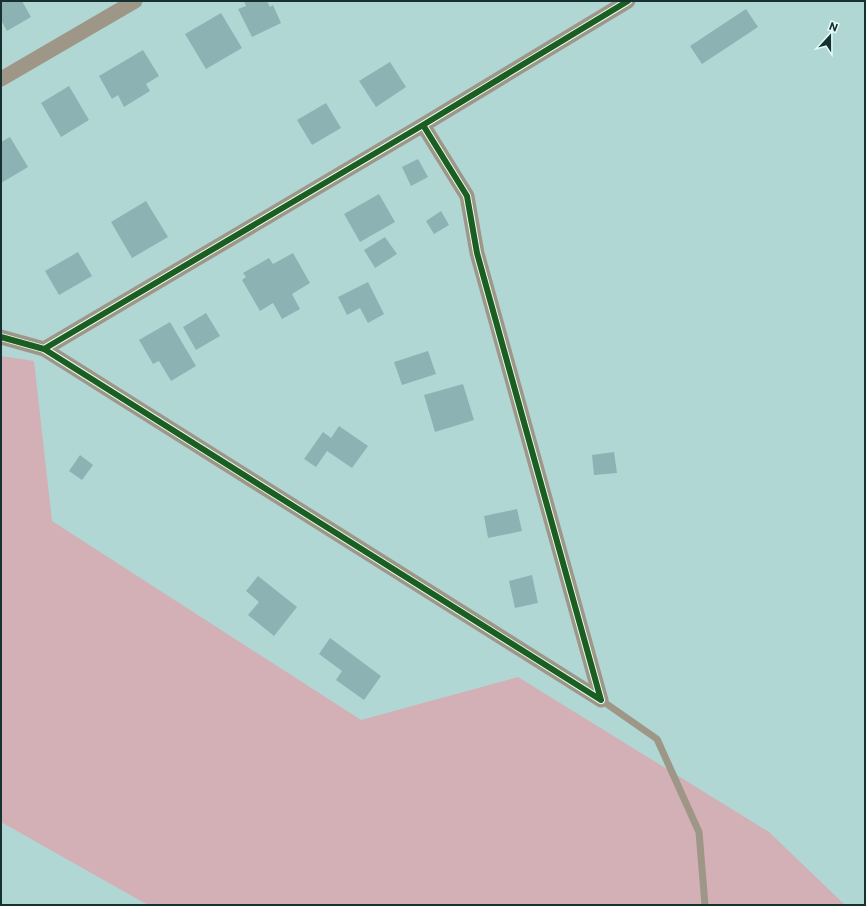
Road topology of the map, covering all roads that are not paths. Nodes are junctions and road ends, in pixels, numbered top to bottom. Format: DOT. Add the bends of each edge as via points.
graph roads {
  1 [pos="135,1"];
  2 [pos="628,1"];
  3 [pos="1,79"];
  4 [pos="423,125"];
  5 [pos="1,336"];
  6 [pos="44,349"];
  7 [pos="601,700"];
  8 [pos="705,905"];
  1 -- 3 [label="street"];
  2 -- 4 [label="street"];
  4 -- 6 [label="street"];
  4 -- 7 [label="street" via="468,196 477,253"];
  5 -- 6 [label="street"];
  6 -- 7 [label="street"];
  7 -- 8 [label="lane" via="657,739 699,832"];
}
